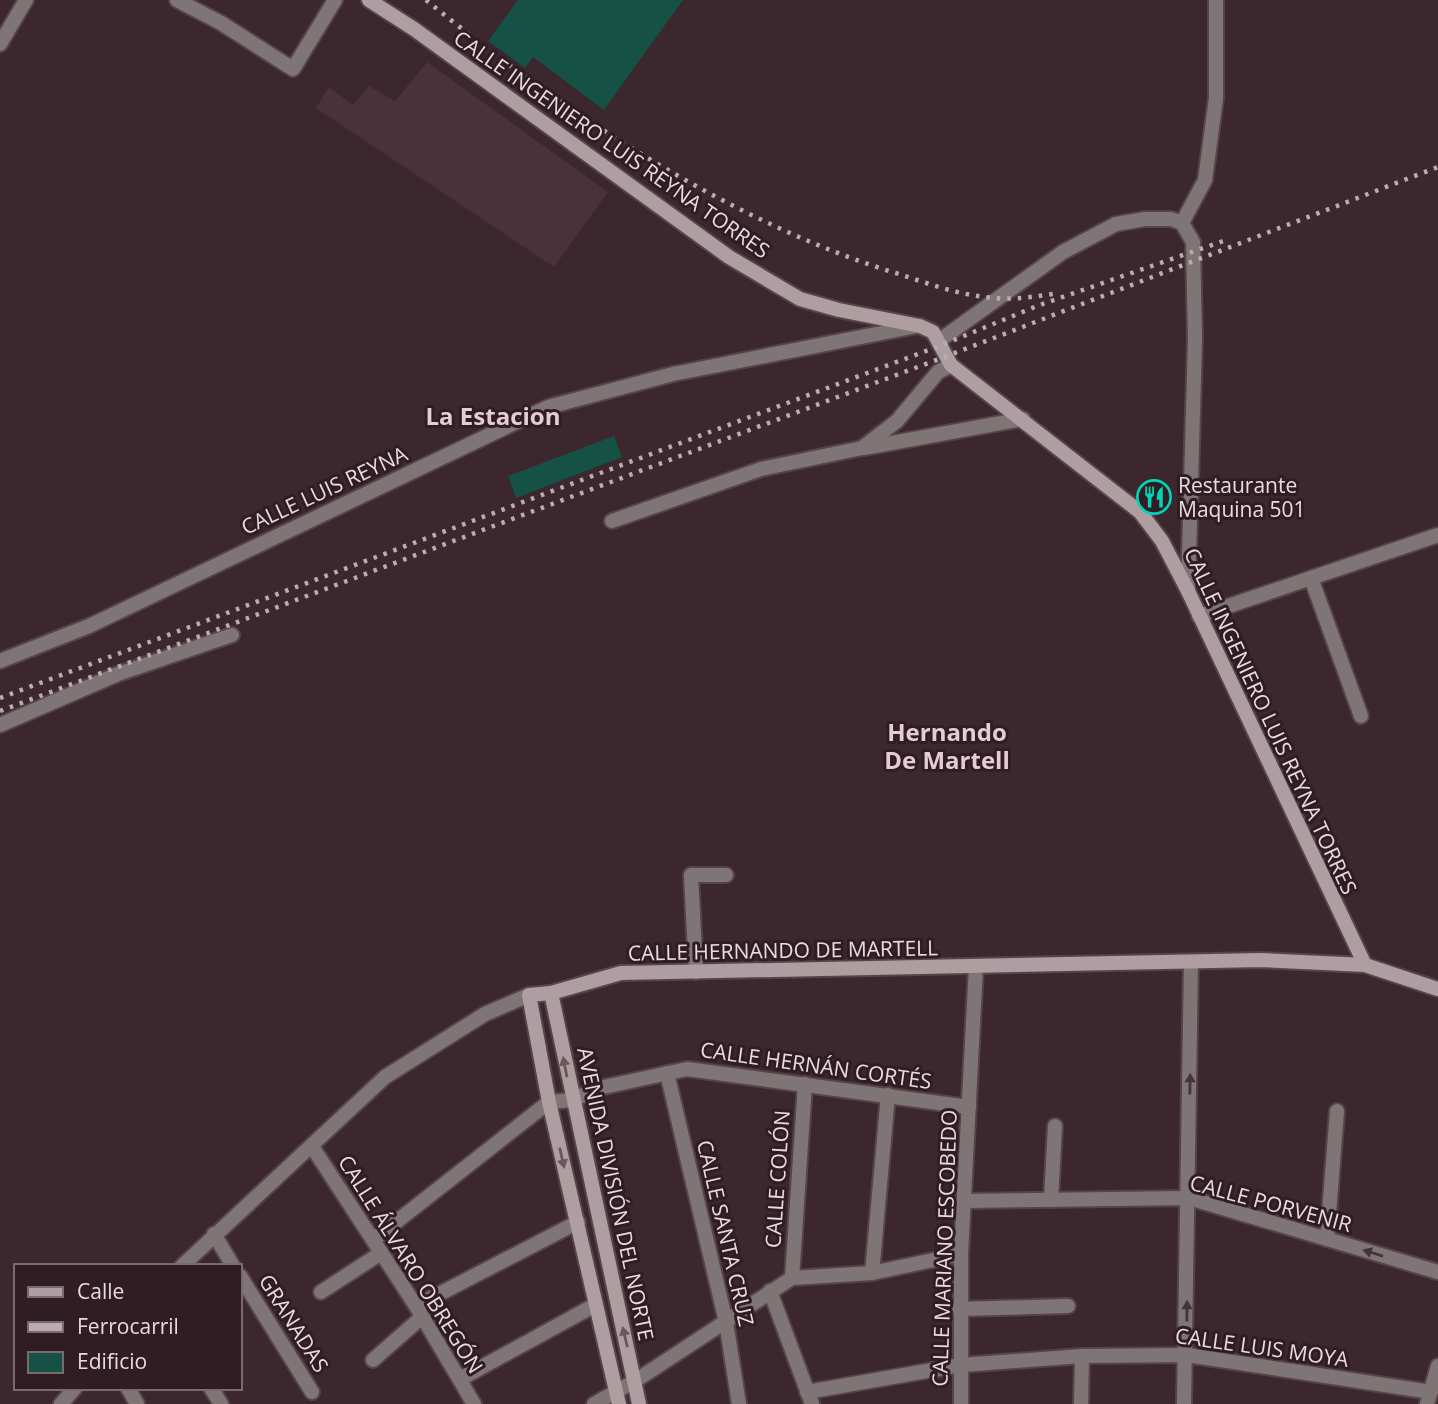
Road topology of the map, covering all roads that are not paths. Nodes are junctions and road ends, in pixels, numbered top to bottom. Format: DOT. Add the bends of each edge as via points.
graph roads {
  1 [pos="26,0"];
  2 [pos="177,0"];
  3 [pos="334,0"];
  4 [pos="369,0"];
  5 [pos="1216,0"];
  6 [pos="0,44"];
  7 [pos="1182,223"];
  8 [pos="920,326"];
  9 [pos="940,340"];
  10 [pos="951,365"];
  11 [pos="1024,419"];
  12 [pos="862,448"];
  13 [pos="612,522"];
  14 [pos="1438,535"];
  15 [pos="1311,578"];
  16 [pos="1188,591"];
  17 [pos="1199,616"];
  18 [pos="232,635"];
  19 [pos="0,661"];
  20 [pos="1361,716"];
  21 [pos="0,726"];
  22 [pos="726,875"];
  23 [pos="1191,962"];
  24 [pos="1365,965"];
  25 [pos="976,966"];
  26 [pos="696,972"];
  27 [pos="1438,989"];
  28 [pos="551,993"];
  29 [pos="529,995"];
  30 [pos="667,1073"];
  31 [pos="805,1084"];
  32 [pos="888,1095"];
  33 [pos="572,1100"];
  34 [pos="549,1102"];
  35 [pos="968,1107"];
  36 [pos="1337,1111"];
  37 [pos="1055,1126"];
  38 [pos="313,1147"];
  39 [pos="1189,1198"];
  40 [pos="1051,1199"];
  41 [pos="963,1201"];
  42 [pos="578,1222"];
  43 [pos="214,1234"];
  44 [pos="1327,1239"];
  45 [pos="377,1246"];
  46 [pos="961,1254"];
  47 [pos="184,1264"];
  48 [pos="232,1264"];
  49 [pos="1438,1272"];
  50 [pos="872,1273"];
  51 [pos="792,1278"];
  52 [pos="242,1279"];
  53 [pos="770,1291"];
  54 [pos="321,1292"];
  55 [pos="596,1305"];
  56 [pos="1068,1306"];
  57 [pos="959,1309"];
  58 [pos="419,1312"];
  59 [pos="726,1322"];
  60 [pos="1187,1355"];
  61 [pos="1082,1356"];
  62 [pos="373,1360"];
  63 [pos="961,1365"];
  64 [pos="1438,1366"];
  65 [pos="460,1379"];
  66 [pos="635,1381"];
  67 [pos="73,1390"];
  68 [pos="312,1392"];
  69 [pos="618,1397"];
  70 [pos="809,1398"];
  71 [pos="1429,1398"];
  72 [pos="61,1404"];
  73 [pos="474,1404"];
  74 [pos="594,1404"];
  75 [pos="639,1404"];
  76 [pos="739,1404"];
  77 [pos="961,1404"];
  78 [pos="1081,1404"];
  79 [pos="1184,1404"];
  1 -- 6 [label="street"];
  2 -- 3 [label="street" via="293,69"];
  4 -- 8 [label="street, CALLE INGENIERO LUIS REYNA TORRES" via="741,264 800,299"];
  5 -- 7 [label="street" via="1216,98 1206,180"];
  7 -- 9 [label="street" via="1145,219 1116,224 1063,252"];
  7 -- 16 [label="street" via="1193,242 1194,301"];
  8 -- 9 [label="street, CALLE INGENIERO LUIS REYNA TORRES"];
  8 -- 19 [label="street, CALLE LUIS REYNA" via="673,374 548,407 89,626"];
  9 -- 10 [label="street, CALLE INGENIERO LUIS REYNA TORRES"];
  10 -- 11 [label="street, CALLE INGENIERO LUIS REYNA TORRES"];
  10 -- 12 [label="street" via="938,372 897,421"];
  11 -- 12 [label="street"];
  11 -- 16 [label="street, CALLE INGENIERO LUIS REYNA TORRES" via="1140,512 1162,541"];
  12 -- 13 [label="street" via="761,469"];
  14 -- 15 [label="street"];
  15 -- 17 [label="street"];
  15 -- 20 [label="street"];
  16 -- 17 [label="street, CALLE INGENIERO LUIS REYNA TORRES"];
  17 -- 24 [label="street, CALLE INGENIERO LUIS REYNA TORRES"];
  18 -- 21 [label="street" via="118,674"];
  22 -- 26 [label="street" via="691,875"];
  23 -- 24 [label="street, CALLE HERNANDO DE MARTELL"];
  23 -- 25 [label="street, CALLE HERNANDO DE MARTELL"];
  39 -- 23 [label="street, one-way"];
  24 -- 27 [label="street, CALLE HERNANDO DE MARTELL"];
  25 -- 26 [label="street, CALLE HERNANDO DE MARTELL"];
  25 -- 35 [label="street, CALLE MARIANO ESCOBEDO"];
  26 -- 28 [label="street, CALLE HERNANDO DE MARTELL" via="621,974"];
  28 -- 29 [label="street, CALLE HERNANDO DE MARTELL"];
  33 -- 28 [label="street, AVENIDA DIVISIÓN DEL NORTE, one-way"];
  29 -- 34 [label="street, AVENIDA DIVISIÓN DEL NORTE"];
  29 -- 38 [label="street, CALLE HERNANDO DE MARTELL" via="485,1014 386,1077"];
  30 -- 31 [label="street, CALLE HERNÁN CORTÉS" via="687,1069"];
  30 -- 33 [label="street, CALLE HERNÁN CORTÉS" via="599,1088"];
  30 -- 59 [label="street, CALLE SANTA CRUZ"];
  31 -- 32 [label="street, CALLE HERNÁN CORTÉS"];
  31 -- 51 [label="street, CALLE COLÓN"];
  32 -- 35 [label="street, CALLE HERNÁN CORTÉS"];
  32 -- 50 [label="street"];
  33 -- 34 [label="street, CALLE HERNÁN CORTÉS"];
  66 -- 33 [label="street, AVENIDA DIVISIÓN DEL NORTE, one-way"];
  34 -- 42 [label="street, AVENIDA DIVISIÓN DEL NORTE, one-way"];
  34 -- 45 [label="street"];
  35 -- 41 [label="street, CALLE MARIANO ESCOBEDO"];
  36 -- 44 [label="street"];
  37 -- 40 [label="street"];
  38 -- 43 [label="street, CALLE HERNANDO DE MARTELL"];
  38 -- 45 [label="street, CALLE ÁLVARO OBREGÓN"];
  39 -- 40 [label="street, CALLE PORVENIR"];
  39 -- 44 [label="street, CALLE PORVENIR"];
  60 -- 39 [label="street, one-way"];
  40 -- 41 [label="street, CALLE PORVENIR"];
  41 -- 46 [label="street, CALLE MARIANO ESCOBEDO"];
  42 -- 55 [label="street, AVENIDA DIVISIÓN DEL NORTE"];
  42 -- 58 [label="street"];
  43 -- 47 [label="street, CALLE HERNANDO DE MARTELL"];
  43 -- 48 [label="street, GRANADAS"];
  49 -- 44 [label="street, CALLE PORVENIR, one-way"];
  45 -- 54 [label="street"];
  45 -- 58 [label="street, CALLE ÁLVARO OBREGÓN"];
  46 -- 50 [label="street"];
  46 -- 57 [label="street, CALLE MARIANO ESCOBEDO"];
  50 -- 51 [label="street"];
  51 -- 53 [label="street"];
  52 -- 68 [label="street, GRANADAS"];
  53 -- 59 [label="street"];
  53 -- 70 [label="street"];
  55 -- 65 [label="street"];
  55 -- 69 [label="street, AVENIDA DIVISIÓN DEL NORTE"];
  56 -- 57 [label="street"];
  57 -- 63 [label="street, CALLE MARIANO ESCOBEDO"];
  58 -- 62 [label="street"];
  58 -- 65 [label="street, CALLE ÁLVARO OBREGÓN"];
  59 -- 66 [label="street"];
  59 -- 76 [label="street, CALLE SANTA CRUZ"];
  60 -- 61 [label="street, CALLE LUIS MOYA"];
  60 -- 71 [label="street, CALLE LUIS MOYA"];
  60 -- 79 [label="street"];
  61 -- 63 [label="street, CALLE LUIS MOYA"];
  61 -- 78 [label="street"];
  63 -- 70 [label="street, CALLE LUIS MOYA"];
  63 -- 77 [label="street, CALLE MARIANO ESCOBEDO"];
  64 -- 71 [label="street"];
  65 -- 73 [label="street, CALLE ÁLVARO OBREGÓN"];
  66 -- 69 [label="street"];
  66 -- 75 [label="street, AVENIDA DIVISIÓN DEL NORTE"];
  67 -- 72 [label="street"];
  69 -- 74 [label="street"];
}
